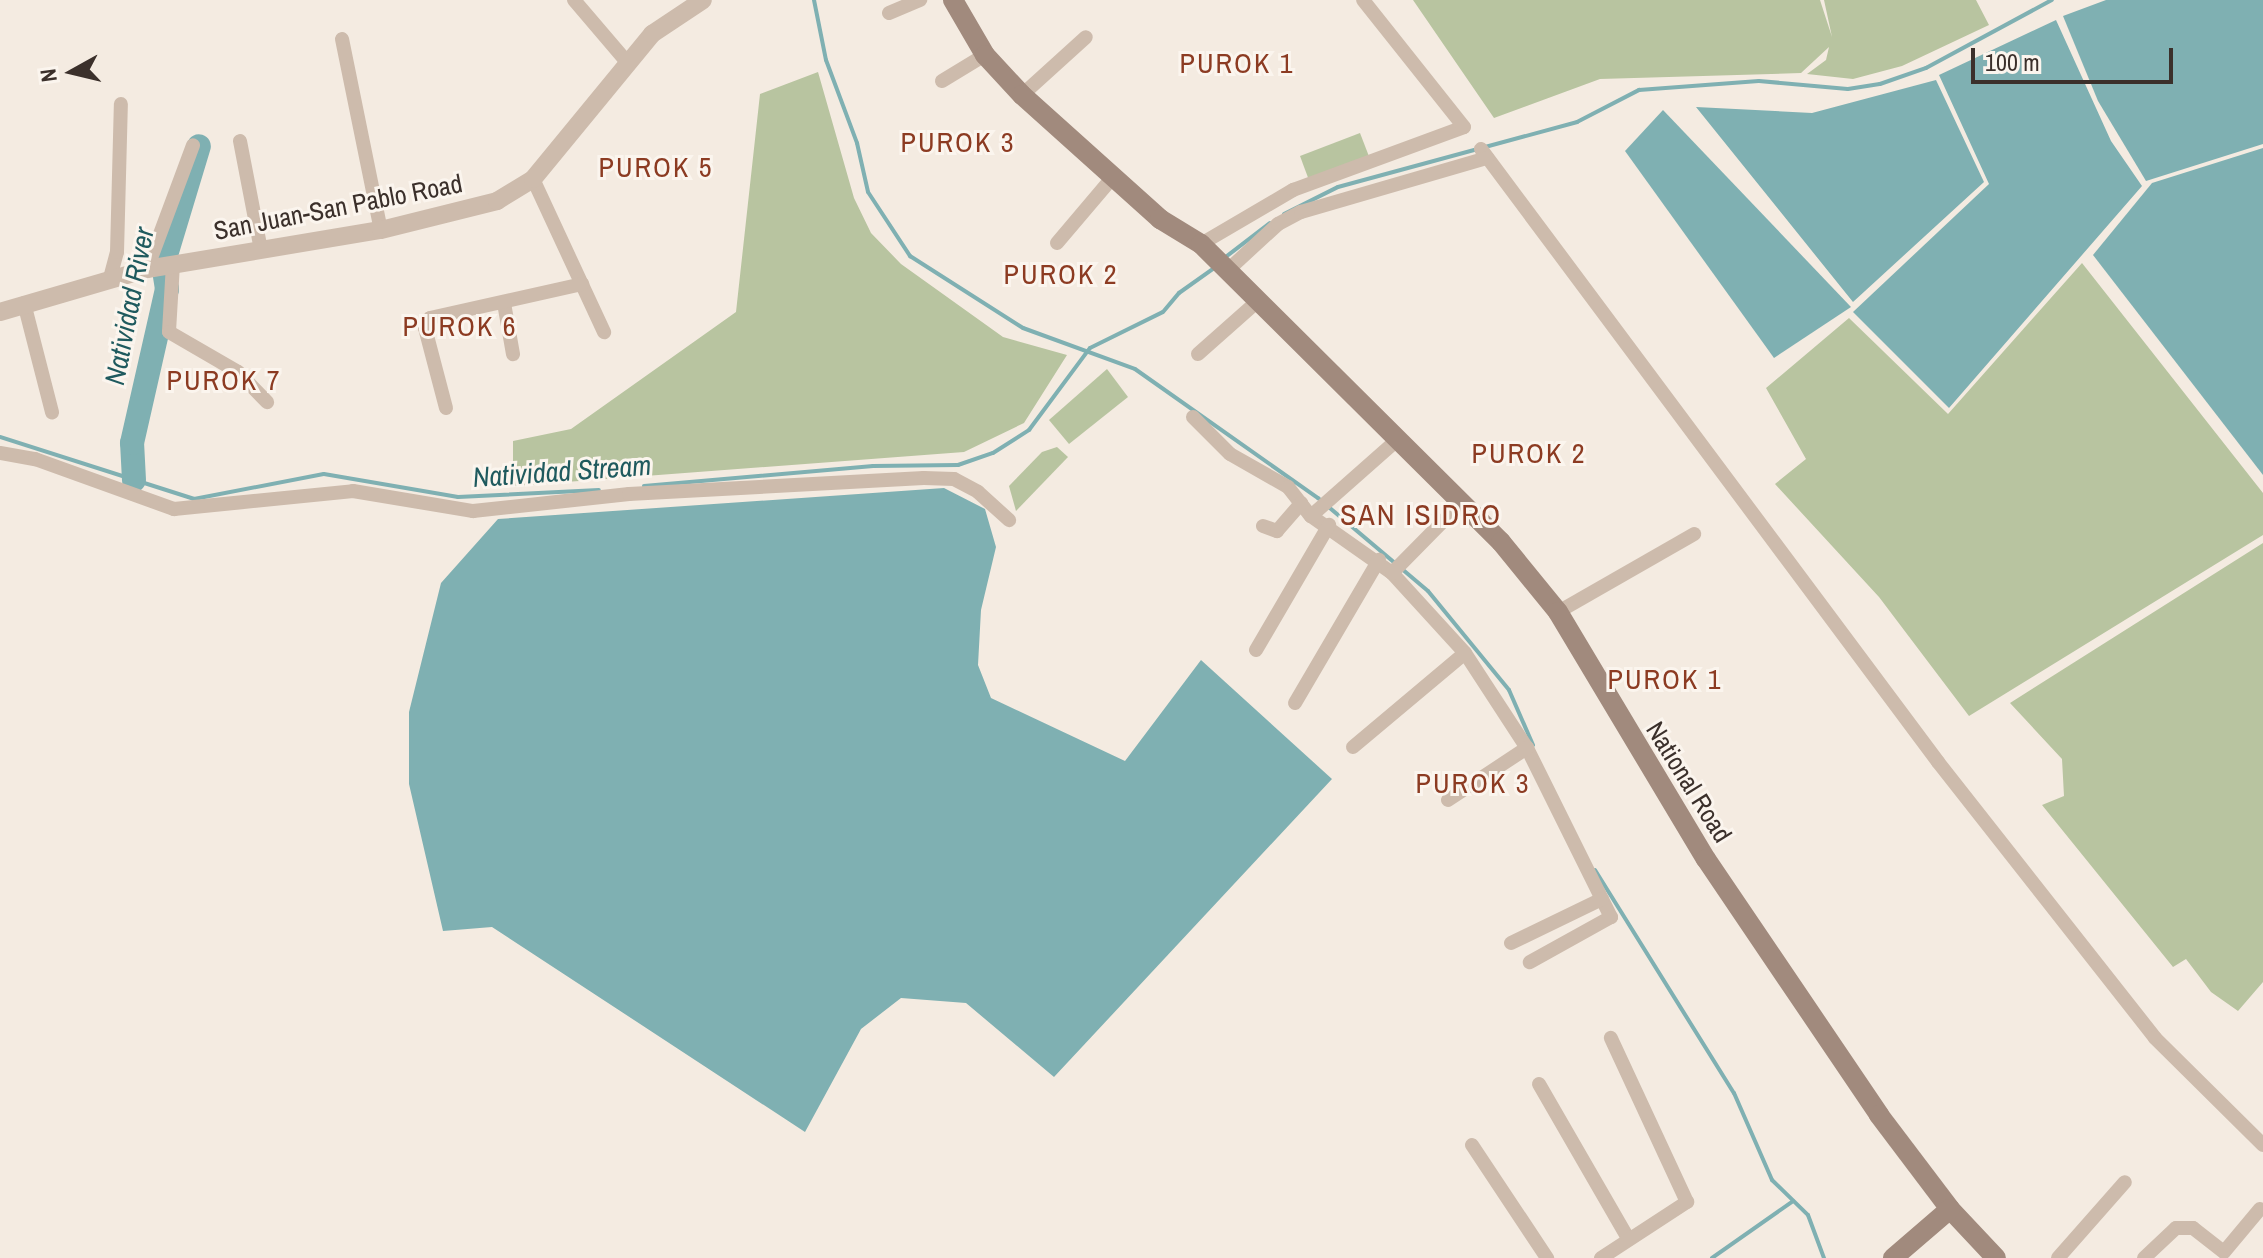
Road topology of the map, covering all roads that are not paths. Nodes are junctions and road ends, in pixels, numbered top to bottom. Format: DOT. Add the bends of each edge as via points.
graph roads {
  1 [pos="574,0"];
  2 [pos="703,0"];
  3 [pos="920,0"];
  4 [pos="953,0"];
  5 [pos="1363,0"];
  6 [pos="889,13"];
  7 [pos="1086,37"];
  8 [pos="342,39"];
  9 [pos="985,55"];
  10 [pos="627,62"];
  11 [pos="942,81"];
  12 [pos="1022,95"];
  13 [pos="121,104"];
  14 [pos="240,141"];
  15 [pos="193,145"];
  16 [pos="1113,177"];
  17 [pos="533,179"];
  18 [pos="381,230"];
  19 [pos="1057,243"];
  20 [pos="1201,244"];
  21 [pos="261,250"];
  22 [pos="160,266"];
  23 [pos="1224,266"];
  24 [pos="110,278"];
  25 [pos="582,284"];
  26 [pos="1259,300"];
  27 [pos="24,303"];
  28 [pos="504,303"];
  29 [pos="0,312"];
  30 [pos="604,332"];
  31 [pos="513,354"];
  32 [pos="1198,354"];
  33 [pos="267,402"];
  34 [pos="446,408"];
  35 [pos="52,412"];
  36 [pos="1193,417"];
  37 [pos="1398,439"];
  38 [pos="0,453"];
  39 [pos="1301,503"];
  40 [pos="1460,504"];
  41 [pos="1319,508"];
  42 [pos="1009,520"];
  43 [pos="1329,525"];
  44 [pos="1263,526"];
  45 [pos="1694,534"];
  46 [pos="1379,560"];
  47 [pos="1398,568"];
  48 [pos="1558,612"];
  49 [pos="1256,650"];
  50 [pos="1465,653"];
  51 [pos="1295,703"];
  52 [pos="1353,747"];
  53 [pos="1527,748"];
  54 [pos="1448,800"];
  55 [pos="1602,899"];
  56 [pos="1511,943"];
  57 [pos="1530,962"];
  58 [pos="1611,1038"];
  59 [pos="1539,1084"];
  60 [pos="1472,1145"];
  61 [pos="2263,1145"];
  62 [pos="2125,1182"];
  63 [pos="1950,1209"];
  64 [pos="2260,1209"];
  65 [pos="1628,1238"];
  66 [pos="1547,1258"];
  67 [pos="1600,1258"];
  68 [pos="1893,1258"];
  69 [pos="1996,1258"];
  70 [pos="2058,1258"];
  71 [pos="2144,1258"];
  1 -- 10 [label="street"];
  2 -- 10 [label="street, San Juan-San Pablo Road" via="652,34"];
  3 -- 6 [label="street"];
  4 -- 9 [label="main road, National Road"];
  5 -- 20 [label="street" via="1464,127 1293,190"];
  7 -- 12 [label="street"];
  8 -- 18 [label="street"];
  9 -- 11 [label="street"];
  9 -- 12 [label="main road, National Road"];
  10 -- 17 [label="street, San Juan-San Pablo Road"];
  12 -- 16 [label="main road, National Road"];
  13 -- 24 [label="street" via="117,252"];
  14 -- 21 [label="street"];
  15 -- 22 [label="street"];
  16 -- 19 [label="street"];
  16 -- 20 [label="main road, National Road" via="1160,219"];
  17 -- 18 [label="street, San Juan-San Pablo Road" via="477,207"];
  17 -- 25 [label="street"];
  18 -- 21 [label="street, San Juan-San Pablo Road"];
  20 -- 23 [label="main road, National Road"];
  21 -- 22 [label="street, San Juan-San Pablo Road"];
  22 -- 24 [label="street, San Juan-San Pablo Road"];
  22 -- 33 [label="street" via="169,332 238,372"];
  23 -- 26 [label="main road, National Road"];
  23 -- 61 [label="street" via="1301,212 1484,154 1938,762 2155,1038"];
  24 -- 27 [label="street, San Juan-San Pablo Road"];
  25 -- 28 [label="street"];
  25 -- 30 [label="street"];
  26 -- 32 [label="street"];
  26 -- 37 [label="main road, National Road"];
  27 -- 29 [label="street, San Juan-San Pablo Road"];
  27 -- 35 [label="street"];
  28 -- 31 [label="street"];
  28 -- 34 [label="street" via="426,322"];
  36 -- 39 [label="street" via="1230,454 1288,487"];
  37 -- 40 [label="main road, National Road"];
  37 -- 41 [label="street"];
  38 -- 42 [label="street" via="35,459 174,509 353,491 473,511 644,492 924,478 954,479"];
  39 -- 41 [label="street"];
  39 -- 44 [label="street" via="1277,531"];
  40 -- 47 [label="street"];
  40 -- 48 [label="main road, National Road" via="1501,542"];
  41 -- 43 [label="street"];
  43 -- 46 [label="street"];
  43 -- 49 [label="street"];
  45 -- 48 [label="street"];
  46 -- 47 [label="street"];
  46 -- 51 [label="street"];
  47 -- 50 [label="street" via="1435,607"];
  48 -- 63 [label="main road, National Road" via="1608,702 1740,911"];
  50 -- 52 [label="street"];
  50 -- 53 [label="street"];
  53 -- 54 [label="street"];
  53 -- 55 [label="street"];
  55 -- 56 [label="street"];
  55 -- 57 [label="street" via="1611,917"];
  58 -- 65 [label="street" via="1687,1202"];
  59 -- 65 [label="street"];
  60 -- 66 [label="street"];
  62 -- 70 [label="street"];
  63 -- 68 [label="main road"];
  63 -- 69 [label="main road, National Road"];
  64 -- 71 [label="street" via="2224,1252 2193,1228 2176,1228"];
  65 -- 67 [label="street"];
}
